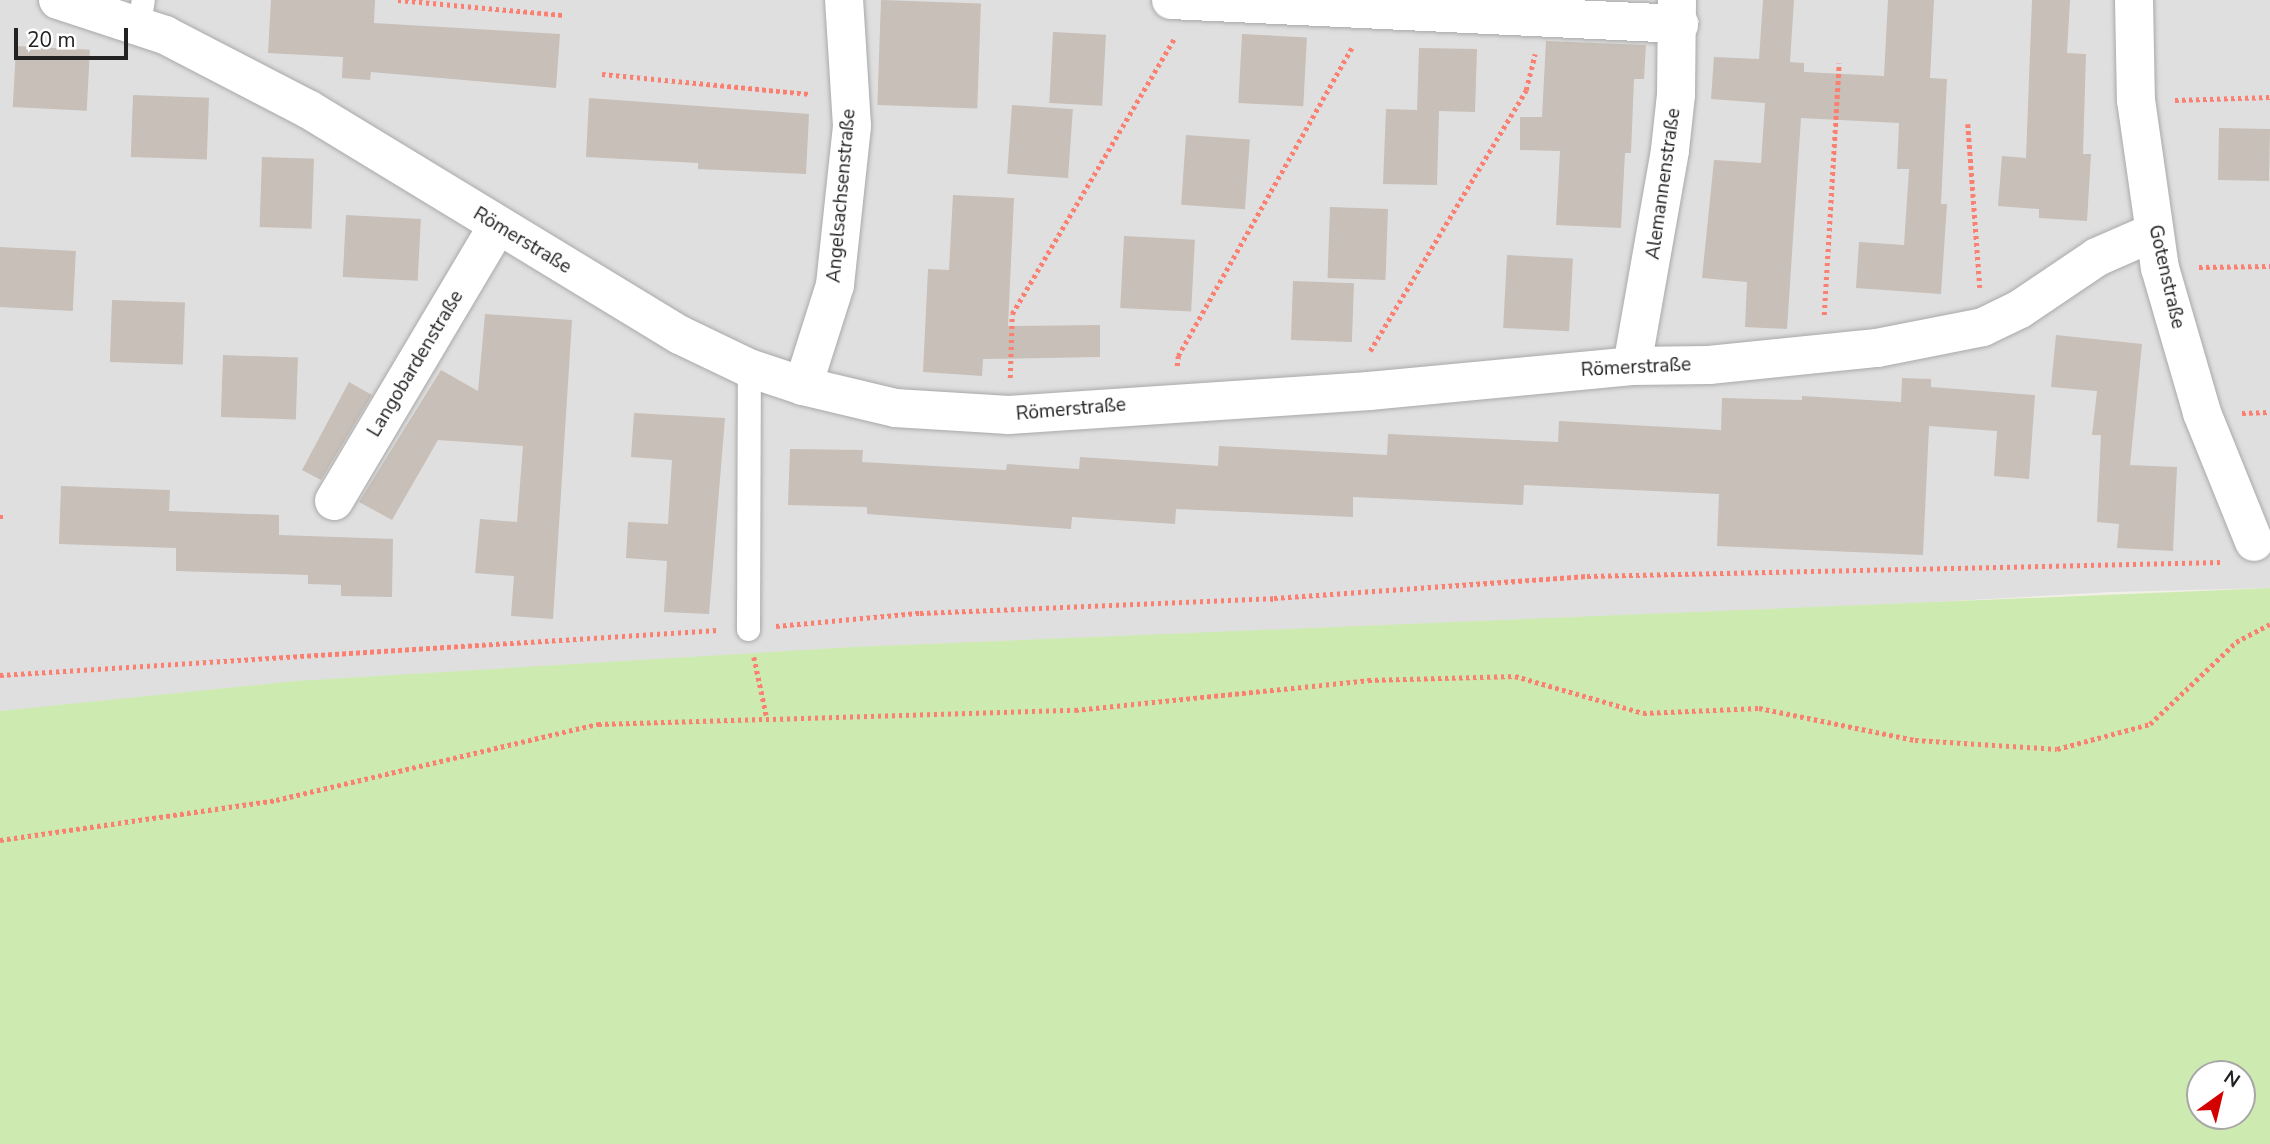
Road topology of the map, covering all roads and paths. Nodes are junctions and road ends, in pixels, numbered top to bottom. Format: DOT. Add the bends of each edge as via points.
graph roads {
  1 [pos="58,0"];
  2 [pos="398,0"];
  3 [pos="844,0"];
  4 [pos="2134,0"];
  5 [pos="1183,1"];
  6 [pos="1374,9"];
  7 [pos="141,12"];
  8 [pos="1678,12"];
  9 [pos="1545,15"];
  10 [pos="564,16"];
  11 [pos="1839,62"];
  12 [pos="603,74"];
  13 [pos="2270,97"];
  14 [pos="850,98"];
  15 [pos="2136,100"];
  16 [pos="1968,124"];
  17 [pos="497,226"];
  18 [pos="2157,250"];
  19 [pos="2270,266"];
  20 [pos="1983,327"];
  21 [pos="1822,354"];
  22 [pos="1632,366"];
  23 [pos="749,368"];
  24 [pos="803,387"];
  25 [pos="1369,391"];
  26 [pos="1177,401"];
  27 [pos="1009,415"];
  28 [pos="334,501"];
  29 [pos="2245,552"];
  30 [pos="2270,624"];
  31 [pos="748,629"];
  32 [pos="0,675"];
  33 [pos="767,718"];
  34 [pos="0,840"];
  1 -- 7 [label="street, Römerstraße"];
  2 -- 10 [label="path"];
  3 -- 14 [label="street, Angelsachsenstraße"];
  4 -- 15 [label="street, Gotenstraße"];
  5 -- 6 [label="street"];
  5 -- 27 [label="path" via="1012,314"];
  6 -- 9 [label="street"];
  6 -- 26 [label="path" via="1178,356"];
  7 -- 17 [label="street, Römerstraße"];
  8 -- 9 [label="street"];
  8 -- 22 [label="street, Alemannenstraße" via="1670,150"];
  9 -- 25 [label="path" via="1526,90 1368,355"];
  11 -- 21 [label="path"];
  12 -- 14 [label="path"];
  13 -- 15 [label="path"];
  14 -- 24 [label="street, Angelsachsenstraße" via="852,127 835,285"];
  15 -- 18 [label="street, Gotenstraße"];
  16 -- 20 [label="path"];
  17 -- 23 [label="street, Römerstraße" via="680,335"];
  17 -- 28 [label="street, Langobardenstraße"];
  18 -- 19 [label="path"];
  18 -- 20 [label="street, Römerstraße" via="2097,257 2021,309"];
  18 -- 29 [label="street, Gotenstraße"];
  20 -- 21 [label="street, Römerstraße"];
  21 -- 22 [label="street, Römerstraße" via="1709,365"];
  22 -- 25 [label="street, Römerstraße"];
  23 -- 24 [label="street, Römerstraße"];
  23 -- 31 [label="lane"];
  24 -- 27 [label="street, Römerstraße" via="895,408"];
  25 -- 26 [label="street, Römerstraße"];
  26 -- 27 [label="street, Römerstraße"];
  29 -- 31 [label="path" via="1587,576 1274,598 920,613"];
  30 -- 33 [label="path" via="2236,642 2150,724 2057,749 1915,740 1759,708 1643,713 1515,676 1368,680 1074,710"];
  31 -- 32 [label="path"];
  31 -- 33 [label="path"];
  33 -- 34 [label="path" via="598,724 276,800"];
}
